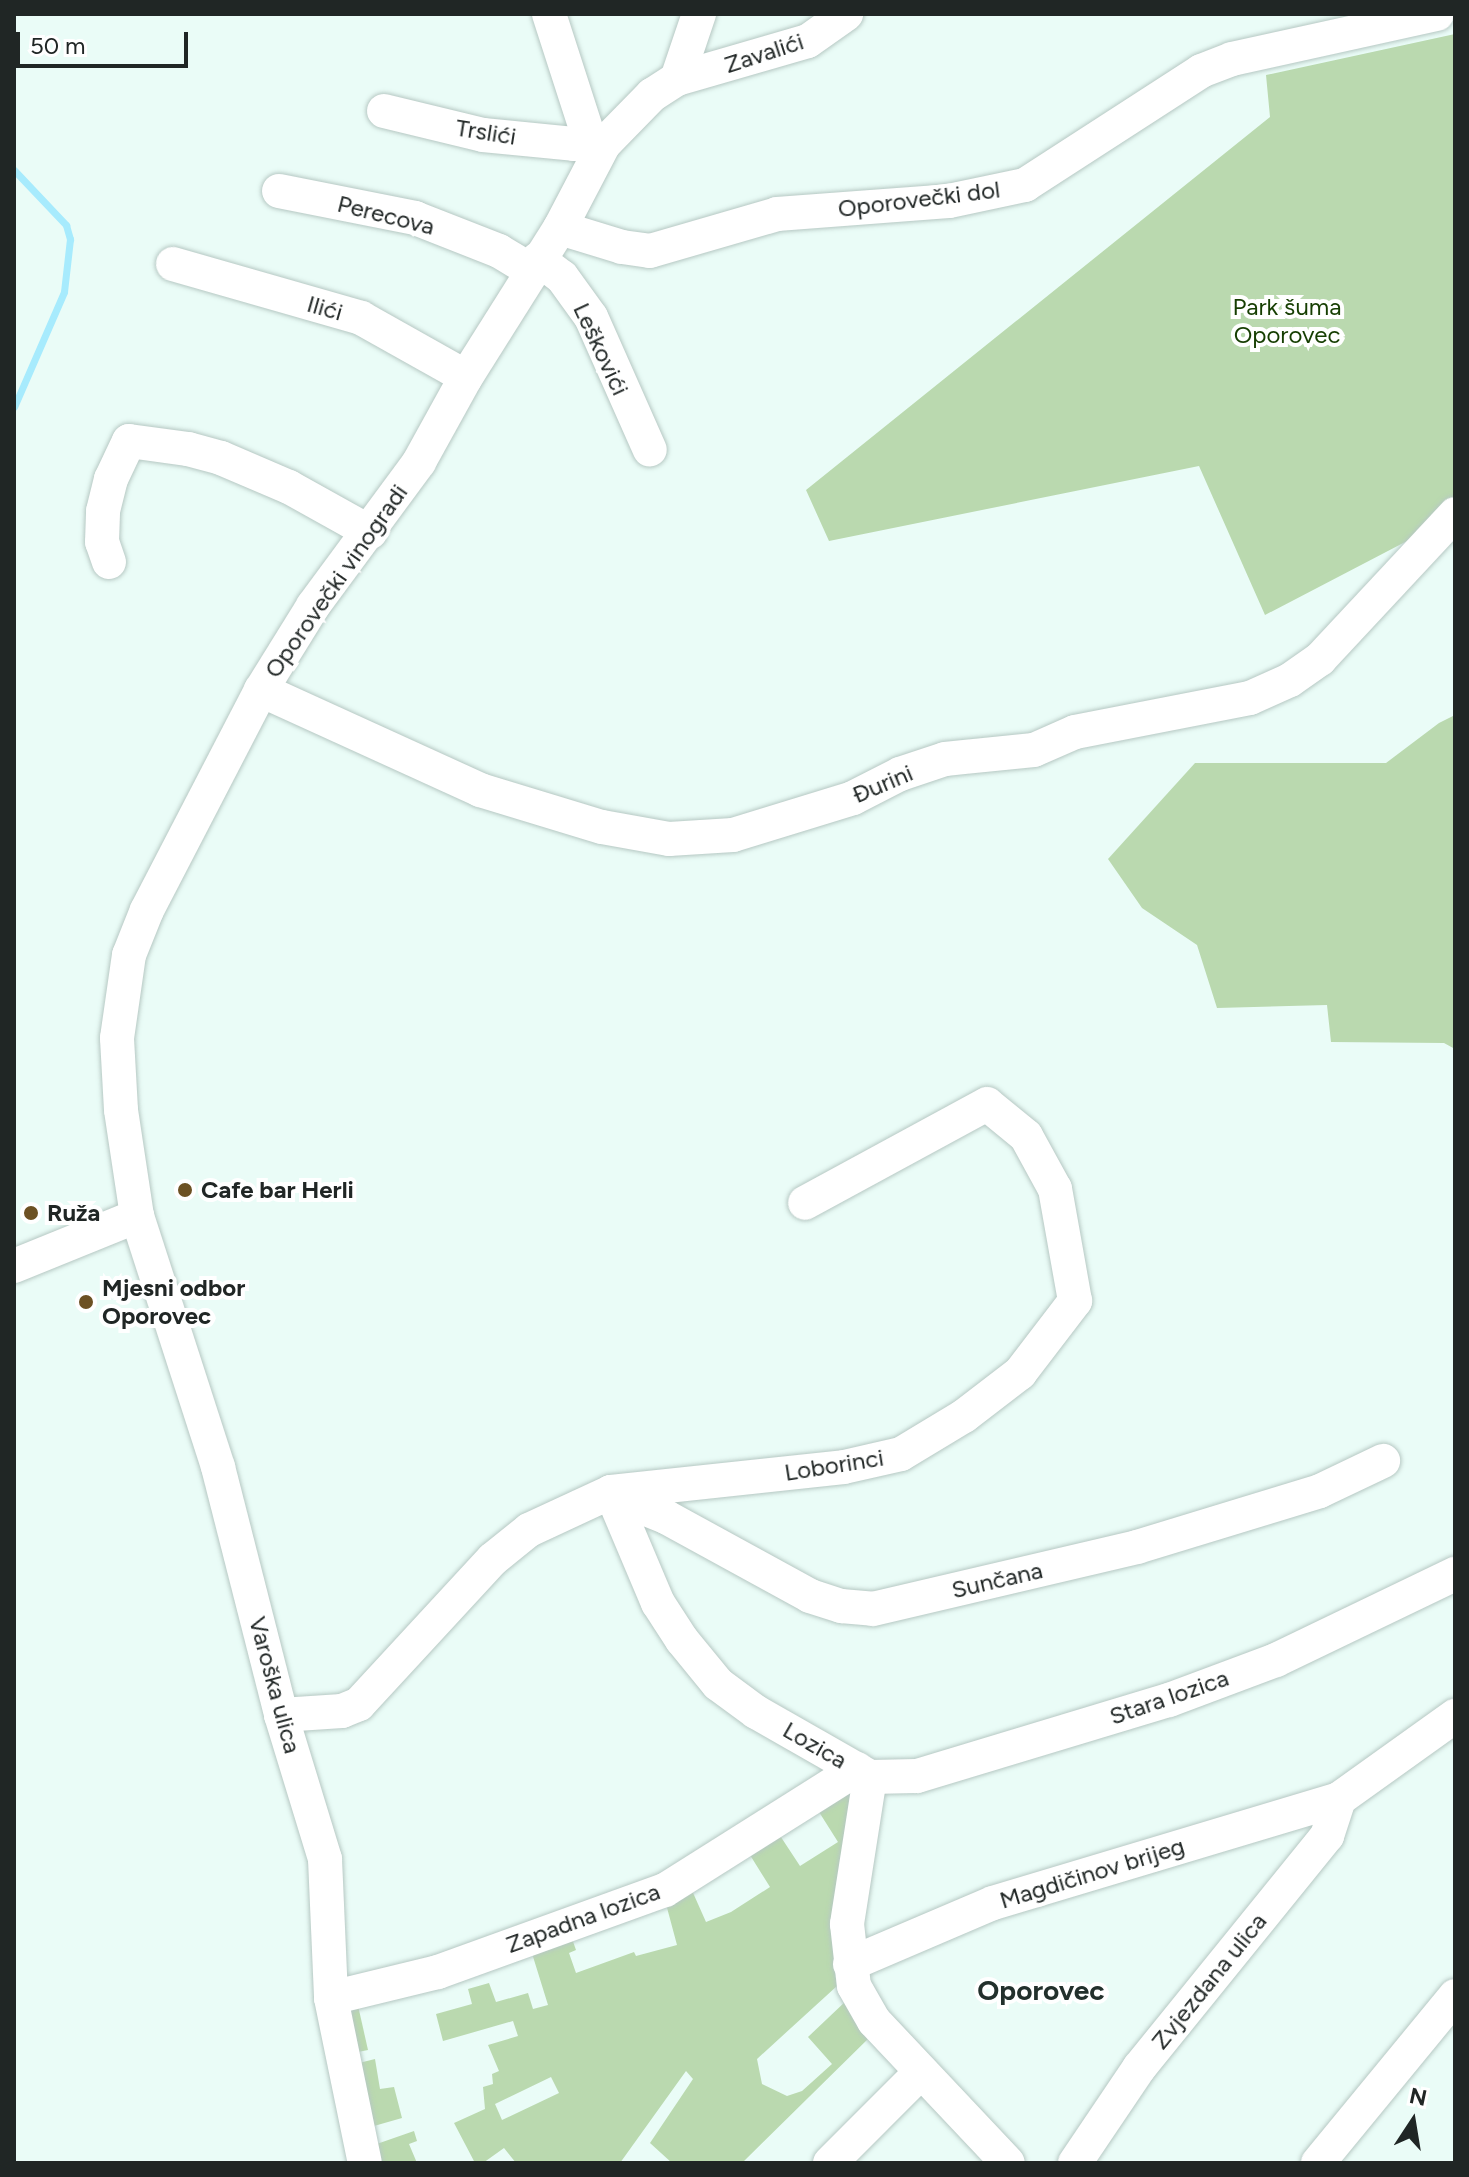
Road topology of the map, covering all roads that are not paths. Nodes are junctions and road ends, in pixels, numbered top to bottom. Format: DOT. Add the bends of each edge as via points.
graph roads {
  1 [pos="549,14"];
  2 [pos="699,14"];
  3 [pos="846,14"];
  4 [pos="1437,14"];
  5 [pos="677,79"];
  6 [pos="384,111"];
  7 [pos="596,141"];
  8 [pos="279,191"];
  9 [pos="560,228"];
  10 [pos="173,264"];
  11 [pos="535,265"];
  12 [pos="466,377"];
  13 [pos="650,450"];
  14 [pos="1455,514"];
  15 [pos="370,532"];
  16 [pos="109,562"];
  17 [pos="261,690"];
  18 [pos="805,1203"];
  19 [pos="137,1216"];
  20 [pos="14,1266"];
  21 [pos="1383,1461"];
  22 [pos="615,1499"];
  23 [pos="1455,1574"];
  24 [pos="281,1715"];
  25 [pos="1455,1716"];
  26 [pos="863,1773"];
  27 [pos="1339,1799"];
  28 [pos="850,1964"];
  29 [pos="1455,1996"];
  30 [pos="331,1998"];
  31 [pos="921,2072"];
  32 [pos="365,2163"];
  33 [pos="830,2163"];
  34 [pos="1008,2163"];
  35 [pos="1075,2163"];
  36 [pos="1318,2163"];
  1 -- 7 [label="street"];
  2 -- 5 [label="street"];
  3 -- 5 [label="street, Zavalići" via="808,41"];
  4 -- 9 [label="street, Oporovečki dol" via="1232,59 1201,71 1025,185 949,201 777,214 650,251"];
  5 -- 7 [label="street, Oporovečki vinogradi"];
  6 -- 7 [label="street, Trslići" via="483,135 574,144"];
  7 -- 9 [label="street, Oporovečki vinogradi"];
  8 -- 11 [label="street, Perecova" via="415,218"];
  9 -- 11 [label="street, Oporovečki vinogradi"];
  10 -- 12 [label="street, Ilići" via="361,318"];
  11 -- 12 [label="street, Oporovečki vinogradi"];
  11 -- 13 [label="street, Leškovići" via="562,277 591,317"];
  12 -- 15 [label="street, Oporovečki vinogradi" via="419,462"];
  14 -- 17 [label="street, Đurini" via="1320,659 1250,698 1075,732 1034,750 945,759 853,798 733,835 669,839 602,827 480,790"];
  15 -- 16 [label="street" via="234,463 188,449 129,441 103,511 102,542"];
  15 -- 17 [label="street, Oporovečki vinogradi" via="313,606"];
  17 -- 19 [label="street, Oporovečki vinogradi" via="129,955 117,1038 121,1110"];
  18 -- 22 [label="street, Loborinci" via="987,1104 1026,1136 1055,1189 1075,1301 1020,1373 964,1416 901,1454"];
  19 -- 20 [label="street"];
  19 -- 24 [label="street, Varoška ulica" via="218,1467"];
  21 -- 22 [label="street, Sunčana" via="1320,1491 1137,1547 873,1609 810,1596 666,1517"];
  22 -- 24 [label="street, Loborinci" via="529,1530 493,1559 359,1704 342,1711"];
  22 -- 26 [label="street, Lozica" via="658,1603 718,1684"];
  23 -- 26 [label="street, Stara lozica" via="1276,1660 1169,1700 917,1776"];
  24 -- 30 [label="street, Varoška ulica" via="325,1859"];
  25 -- 27 [label="street, Magdičinov brijeg"];
  26 -- 28 [label="street, Lozica" via="847,1924"];
  26 -- 30 [label="street, Zapadna lozica" via="665,1890 438,1972"];
  27 -- 28 [label="street, Magdičinov brijeg" via="993,1903"];
  27 -- 35 [label="street, Zvjezdana ulica" via="1327,1836 1139,2068"];
  28 -- 31 [label="street, Lozica" via="854,1986 869,2014"];
  29 -- 36 [label="street"];
  30 -- 32 [label="street, Varoška ulica"];
  31 -- 33 [label="street"];
  31 -- 34 [label="street, Lozica"];
}
